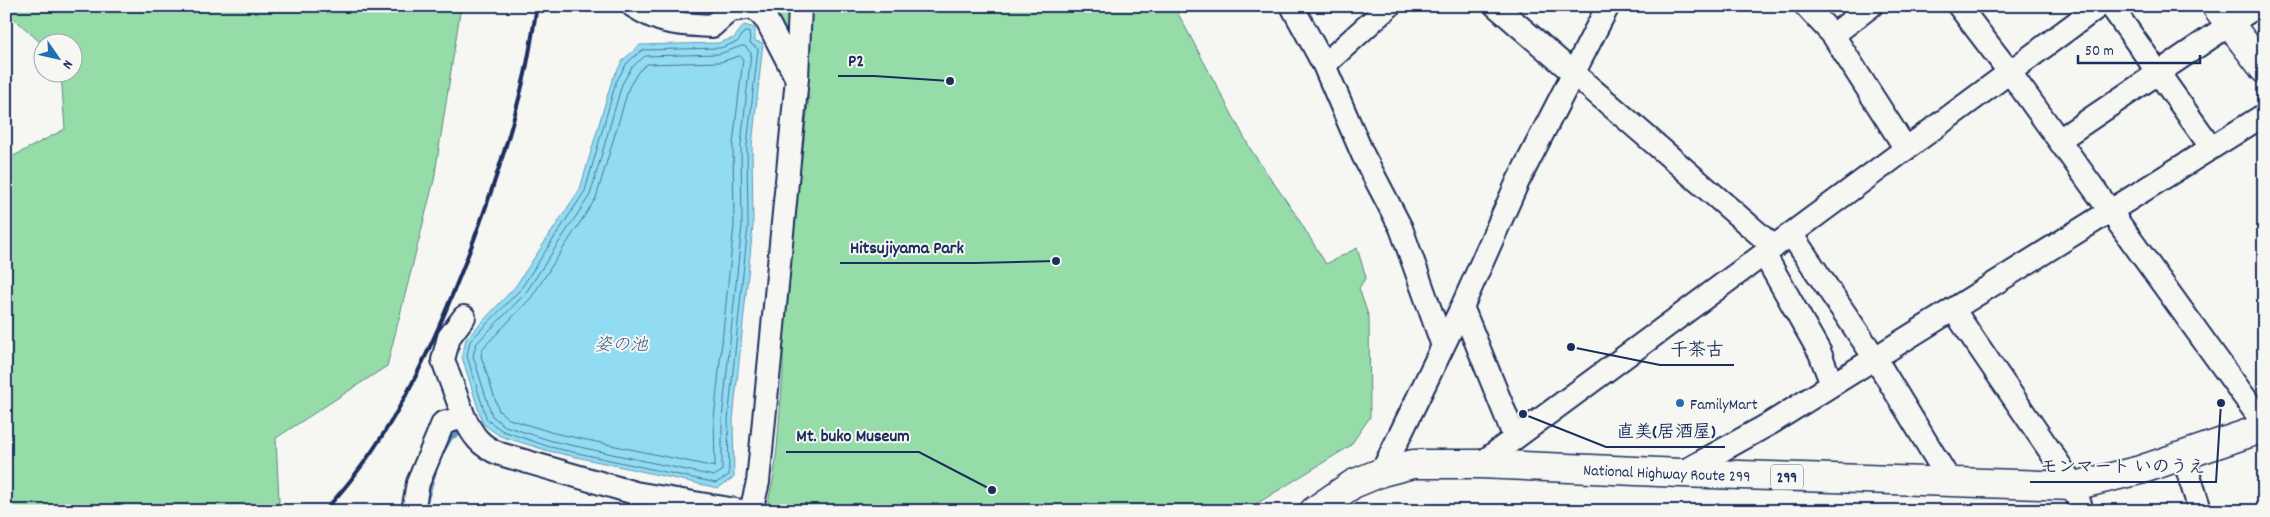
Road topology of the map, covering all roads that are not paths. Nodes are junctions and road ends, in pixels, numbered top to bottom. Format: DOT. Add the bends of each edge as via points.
graph roads {
  1 [pos="633,6"];
  2 [pos="800,6"];
  3 [pos="1292,6"];
  4 [pos="1389,6"];
  5 [pos="1496,6"];
  6 [pos="1608,6"];
  7 [pos="1806,6"];
  8 [pos="1871,6"];
  9 [pos="1959,6"];
  10 [pos="2100,6"];
  11 [pos="2111,6"];
  12 [pos="2257,6"];
  13 [pos="2223,15"];
  14 [pos="1832,36"];
  15 [pos="1324,65"];
  16 [pos="2264,69"];
  17 [pos="2010,72"];
  18 [pos="2159,73"];
  19 [pos="1573,75"];
  20 [pos="796,78"];
  21 [pos="2264,115"];
  22 [pos="2059,140"];
  23 [pos="2211,147"];
  24 [pos="1906,149"];
  25 [pos="2110,211"];
  26 [pos="1776,245"];
  27 [pos="1462,307"];
  28 [pos="1953,309"];
  29 [pos="464,317"];
  30 [pos="1443,346"];
  31 [pos="1875,358"];
  32 [pos="1832,385"];
  33 [pos="464,417"];
  34 [pos="2264,424"];
  35 [pos="2264,428"];
  36 [pos="1515,438"];
  37 [pos="2182,456"];
  38 [pos="1480,464"];
  39 [pos="1382,472"];
  40 [pos="1681,474"];
  41 [pos="1951,483"];
  42 [pos="2078,498"];
  43 [pos="2200,510"];
  44 [pos="414,511"];
  45 [pos="742,511"];
  46 [pos="751,511"];
  47 [pos="1314,511"];
  1 -- 20 [label="street" via="668,23 712,26 730,10 754,7 767,21"];
  2 -- 20 [label="street"];
  3 -- 15 [label="street"];
  4 -- 15 [label="street"];
  5 -- 19 [label="street"];
  6 -- 19 [label="street"];
  7 -- 14 [label="street"];
  8 -- 14 [label="street"];
  9 -- 17 [label="street"];
  10 -- 17 [label="street"];
  11 -- 18 [label="street"];
  12 -- 13 [label="street"];
  13 -- 16 [label="highway"];
  13 -- 18 [label="street"];
  14 -- 24 [label="street"];
  15 -- 30 [label="street" via="1363,155 1401,228"];
  17 -- 22 [label="street"];
  17 -- 24 [label="street"];
  18 -- 22 [label="street"];
  18 -- 23 [label="street"];
  19 -- 26 [label="street"];
  19 -- 27 [label="street" via="1518,181"];
  20 -- 46 [label="street" via="758,482"];
  21 -- 23 [label="street"];
  22 -- 25 [label="street"];
  23 -- 25 [label="street"];
  24 -- 26 [label="street"];
  25 -- 28 [label="street"];
  25 -- 34 [label="street"];
  26 -- 31 [label="street"];
  26 -- 32 [label="street"];
  26 -- 36 [label="street"];
  27 -- 30 [label="street"];
  27 -- 36 [label="street"];
  28 -- 31 [label="street"];
  28 -- 42 [label="street"];
  29 -- 33 [label="street" via="449,337 443,360"];
  30 -- 39 [label="street"];
  31 -- 32 [label="street"];
  31 -- 41 [label="street"];
  32 -- 40 [label="street"];
  33 -- 44 [label="street" via="443,423 418,483"];
  33 -- 45 [label="street" via="480,444 500,454 635,493"];
  35 -- 37 [label="highway, National Highway Route 299 / 299"];
  36 -- 38 [label="street"];
  37 -- 42 [label="highway, National Highway Route 299 / 299" via="2140,470"];
  37 -- 43 [label="street"];
  38 -- 39 [label="highway, National Highway Route 299 / 299" via="1413,464"];
  38 -- 40 [label="highway, National Highway Route 299 / 299"];
  39 -- 47 [label="highway, National Highway Route 299 / 299" via="1353,484"];
  40 -- 41 [label="highway, National Highway Route 299 / 299"];
  41 -- 42 [label="highway, National Highway Route 299 / 299"];
}
